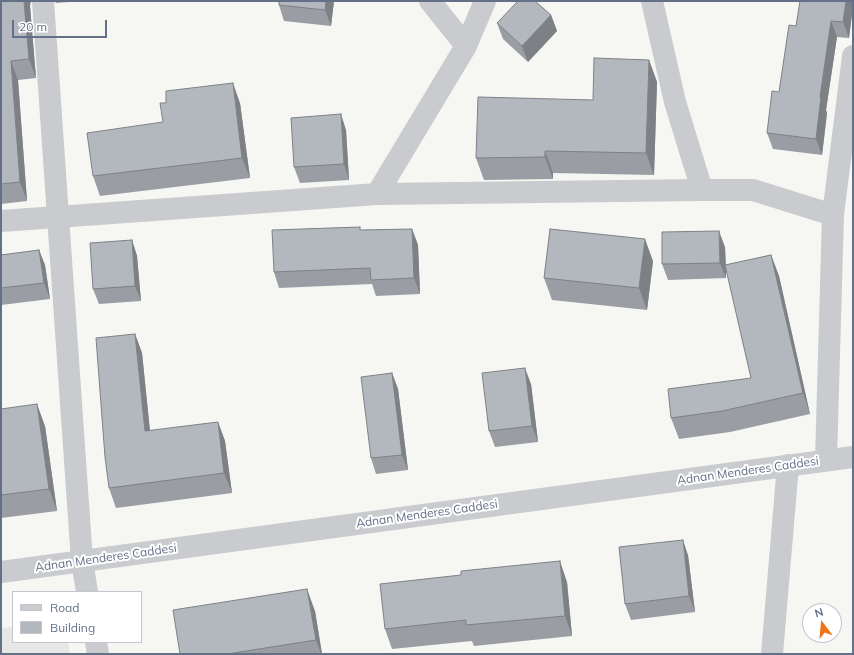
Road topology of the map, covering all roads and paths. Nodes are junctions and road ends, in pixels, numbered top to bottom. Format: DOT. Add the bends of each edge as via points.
graph roads {
  1 [pos="43,1"];
  2 [pos="430,1"];
  3 [pos="485,1"];
  4 [pos="652,1"];
  5 [pos="466,46"];
  6 [pos="853,56"];
  7 [pos="702,190"];
  8 [pos="377,194"];
  9 [pos="833,215"];
  10 [pos="58,217"];
  11 [pos="1,221"];
  12 [pos="853,456"];
  13 [pos="826,460"];
  14 [pos="788,465"];
  15 [pos="82,561"];
  16 [pos="1,572"];
  17 [pos="87,591"];
  18 [pos="96,643"];
  19 [pos="98,654"];
  20 [pos="772,654"];
  1 -- 10 [label="street"];
  2 -- 5 [label="street"];
  3 -- 5 [label="street"];
  4 -- 7 [label="street" via="675,102"];
  5 -- 8 [label="street"];
  6 -- 9 [label="street"];
  7 -- 8 [label="street"];
  7 -- 9 [label="street" via="753,190"];
  8 -- 10 [label="street"];
  9 -- 13 [label="street"];
  10 -- 11 [label="street"];
  10 -- 15 [label="street"];
  12 -- 13 [label="street, Adnan Menderes Caddesi"];
  13 -- 14 [label="street, Adnan Menderes Caddesi"];
  14 -- 15 [label="street, Adnan Menderes Caddesi"];
  14 -- 20 [label="street"];
  15 -- 16 [label="street, Adnan Menderes Caddesi"];
  15 -- 17 [label="street"];
  18 -- 19 [label="street"];
}
